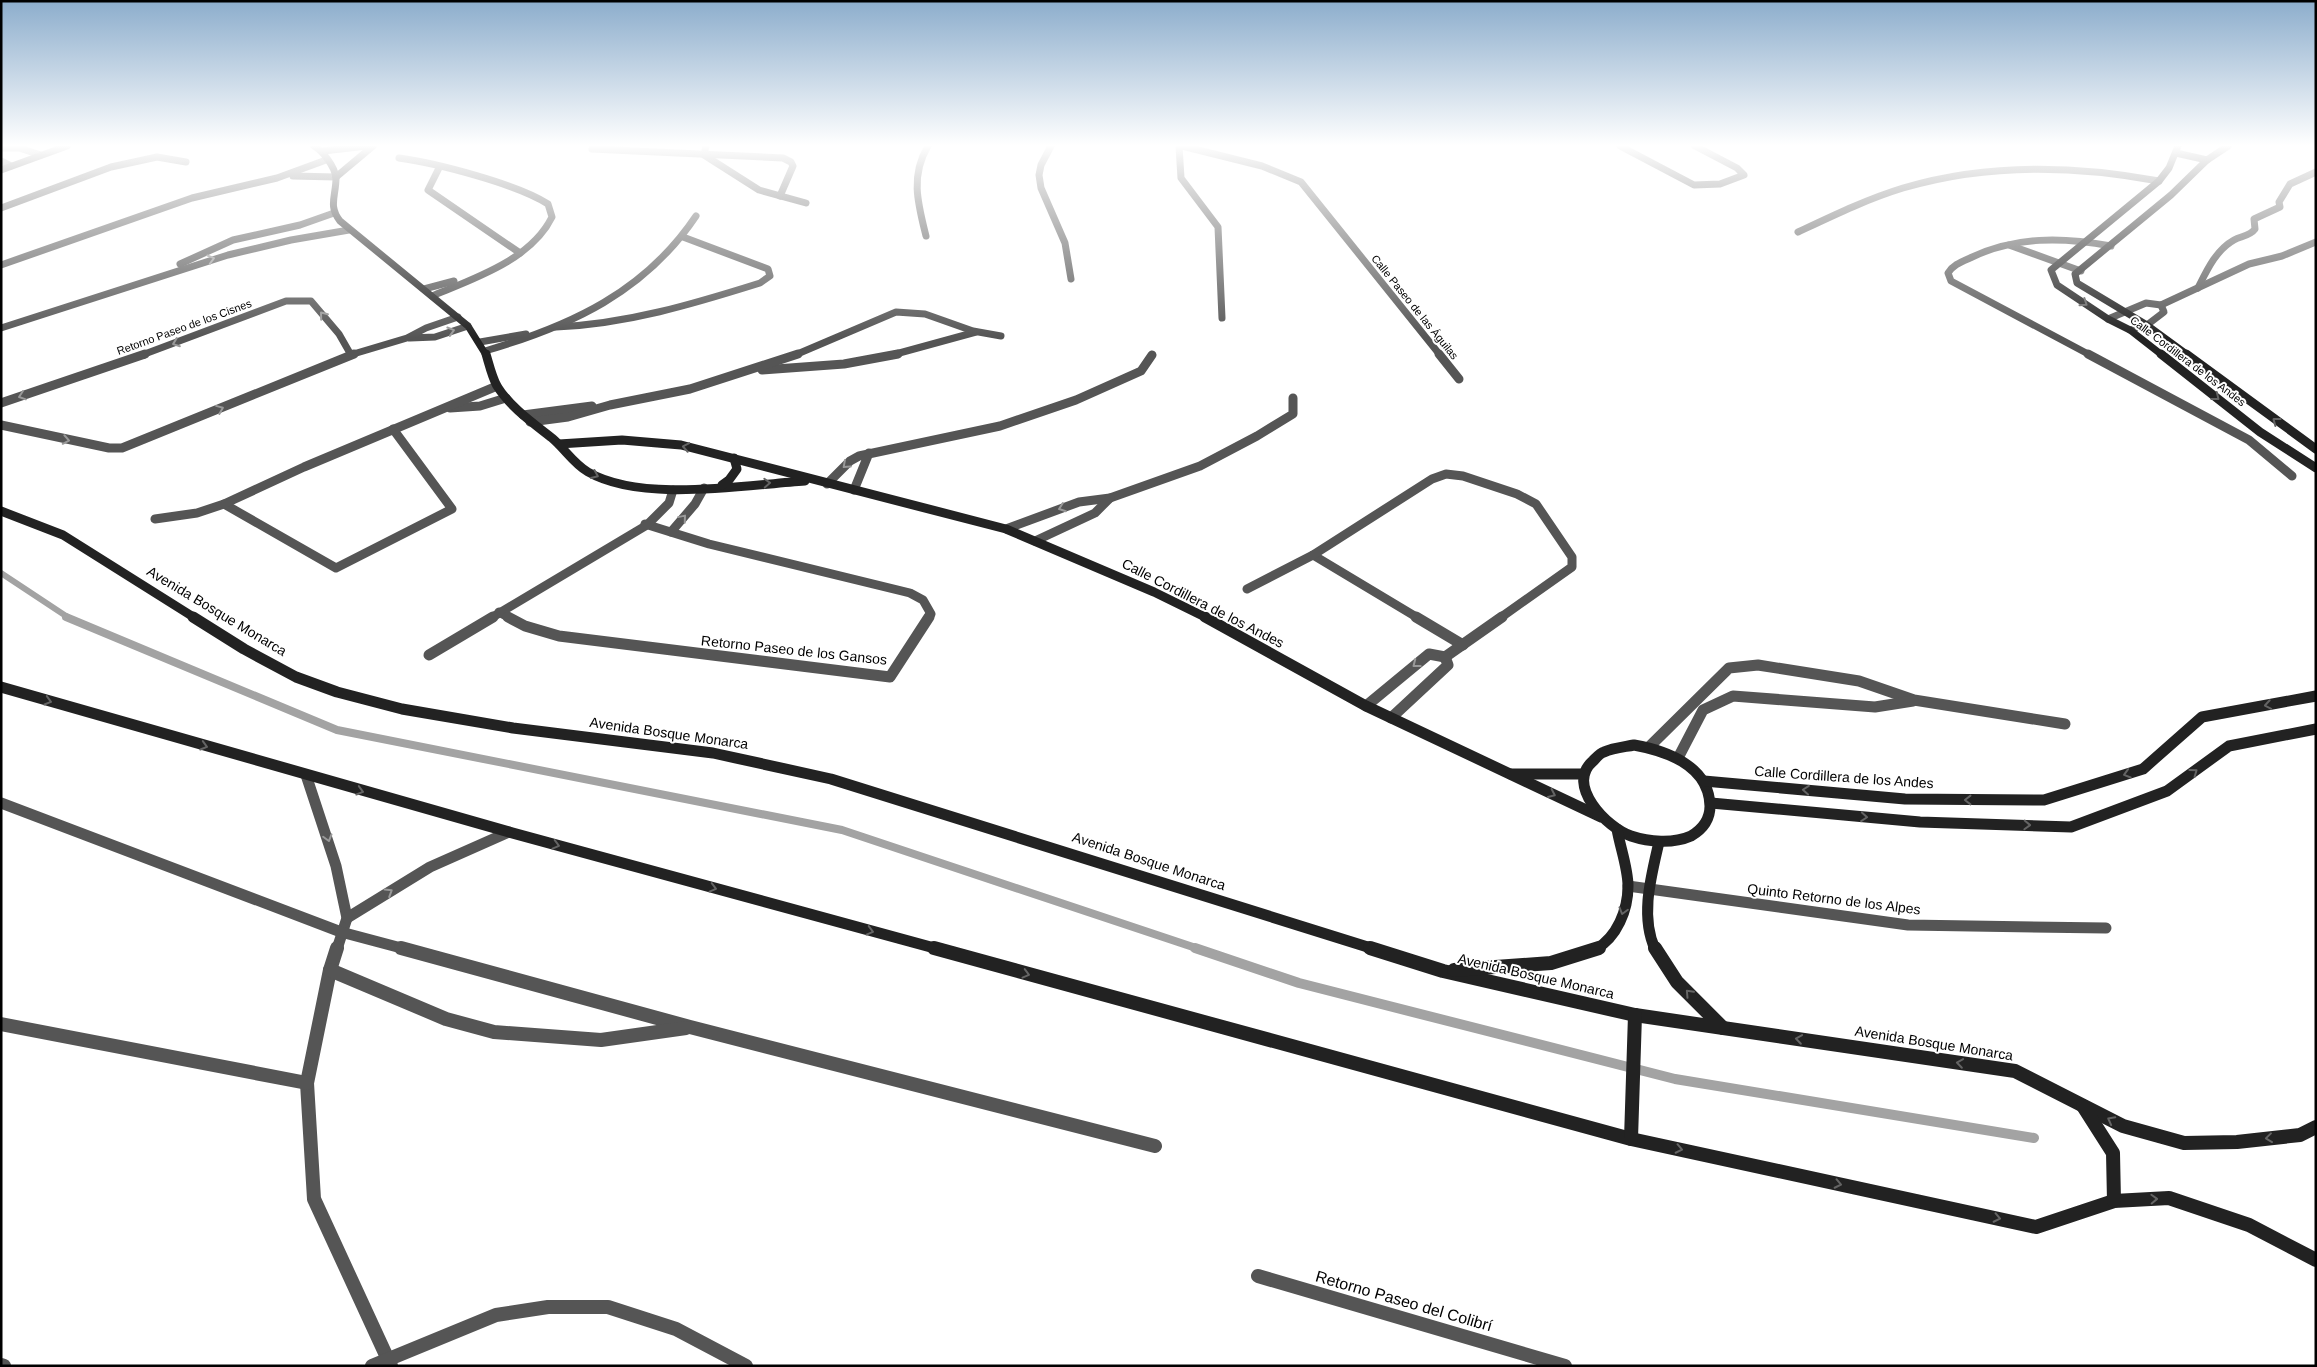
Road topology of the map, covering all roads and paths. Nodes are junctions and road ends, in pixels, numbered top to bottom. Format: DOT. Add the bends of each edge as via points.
graph roads {
  1 [pos="158,210"];
  2 [pos="334,210"];
  3 [pos="457,210"];
  4 [pos="549,210"];
  5 [pos="920,210"];
  6 [pos="1051,210"];
  7 [pos="1205,210"];
  8 [pos="1323,210"];
  9 [pos="1847,210"];
  10 [pos="2122,210"];
  11 [pos="2154,210"];
  12 [pos="2274,210"];
  13 [pos="334,213"];
  14 [pos="696,216"];
  15 [pos="287,229"];
  16 [pos="349,230"];
  17 [pos="1798,232"];
  18 [pos="926,236"];
  19 [pos="683,237"];
  20 [pos="292,240"];
  21 [pos="2084,240"];
  22 [pos="2316,242"];
  23 [pos="2006,244"];
  24 [pos="2111,246"];
  25 [pos="520,253"];
  26 [pos="2059,263"];
  27 [pos="1,264"];
  28 [pos="488,271"];
  29 [pos="2081,271"];
  30 [pos="165,274"];
  31 [pos="1071,279"];
  32 [pos="2198,288"];
  33 [pos="424,289"];
  34 [pos="432,296"];
  35 [pos="2161,305"];
  36 [pos="2123,312"];
  37 [pos="458,317"];
  38 [pos="1222,318"];
  39 [pos="2108,319"];
  40 [pos="2148,325"];
  41 [pos="468,326"];
  42 [pos="556,327"];
  43 [pos="1,328"];
  44 [pos="2130,330"];
  45 [pos="976,332"];
  46 [pos="534,334"];
  47 [pos="1001,336"];
  48 [pos="407,338"];
  49 [pos="480,342"];
  50 [pos="485,351"];
  51 [pos="351,355"];
  52 [pos="1152,355"];
  53 [pos="753,370"];
  54 [pos="1458,379"];
  55 [pos="497,386"];
  56 [pos="506,398"];
  57 [pos="1293,398"];
  58 [pos="1,403"];
  59 [pos="610,405"];
  60 [pos="444,408"];
  61 [pos="523,415"];
  62 [pos="530,422"];
  63 [pos="1,425"];
  64 [pos="392,429"];
  65 [pos="558,444"];
  66 [pos="2316,449"];
  67 [pos="869,453"];
  68 [pos="734,458"];
  69 [pos="2316,468"];
  70 [pos="2292,476"];
  71 [pos="813,480"];
  72 [pos="827,484"];
  73 [pos="722,485"];
  74 [pos="704,488"];
  75 [pos="673,490"];
  76 [pos="854,490"];
  77 [pos="1110,498"];
  78 [pos="224,504"];
  79 [pos="1,511"];
  80 [pos="155,519"];
  81 [pos="645,524"];
  82 [pos="1006,529"];
  83 [pos="671,532"];
  84 [pos="1035,541"];
  85 [pos="1313,555"];
  86 [pos="1247,589"];
  87 [pos="499,612"];
  88 [pos="1463,645"];
  89 [pos="429,655"];
  90 [pos="1445,657"];
  91 [pos="1,687"];
  92 [pos="2316,696"];
  93 [pos="1914,700"];
  94 [pos="1366,706"];
  95 [pos="1391,718"];
  96 [pos="2065,724"];
  97 [pos="2316,729"];
  98 [pos="1649,747"];
  99 [pos="1678,758"];
  100 [pos="1508,774"];
  101 [pos="1584,774"];
  102 [pos="306,775"];
  103 [pos="1704,781"];
  104 [pos="1,803"];
  105 [pos="1711,803"];
  106 [pos="1601,817"];
  107 [pos="1617,829"];
  108 [pos="509,832"];
  109 [pos="1659,842"];
  110 [pos="1628,886"];
  111 [pos="1649,889"];
  112 [pos="347,918"];
  113 [pos="2106,928"];
  114 [pos="342,932"];
  115 [pos="330,970"];
  116 [pos="1443,971"];
  117 [pos="1635,1015"];
  118 [pos="1,1024"];
  119 [pos="690,1027"];
  120 [pos="1723,1028"];
  121 [pos="307,1083"];
  122 [pos="2082,1105"];
  123 [pos="2316,1127"];
  124 [pos="1631,1139"];
  125 [pos="1155,1146"];
  126 [pos="2114,1201"];
  127 [pos="2316,1260"];
  128 [pos="1258,1276"];
  129 [pos="389,1362"];
  130 [pos="1544,1362"];
  131 [pos="372,1366"];
  132 [pos="746,1366"];
  133 [pos="1565,1366"];
  1 -- 27 [label="street"];
  2 -- 13 [label="street"];
  3 -- 25 [label="street"];
  4 -- 25 [label="street" via="552,216 548,227"];
  5 -- 18 [label="street"];
  6 -- 31 [label="street" via="1065,243"];
  7 -- 38 [label="street" via="1218,227"];
  8 -- 54 [label="street, Calle Paseo de las Águilas"];
  9 -- 17 [label="street"];
  10 -- 21 [label="street"];
  11 -- 24 [label="street"];
  12 -- 32 [label="street" via="2254,219 2252,233 2233,240 2212,260"];
  13 -- 15 [label="street"];
  13 -- 16 [label="street, Calle Cordillera de los Andes"];
  14 -- 19 [label="street"];
  15 -- 20 [label="street"];
  15 -- 30 [label="street" via="218,246"];
  16 -- 20 [label="street"];
  16 -- 33 [label="street, Calle Cordillera de los Andes"];
  19 -- 42 [label="street" via="662,260 634,282"];
  19 -- 42 [label="street" via="768,269 770,276 760,283 663,313 604,325"];
  30 -- 20 [label="street, one-way" via="228,254"];
  21 -- 23 [label="street"];
  21 -- 24 [label="street"];
  21 -- 26 [label="street"];
  22 -- 32 [label="street" via="2282,256 2249,264"];
  23 -- 26 [label="street"];
  23 -- 70 [label="street" via="1952,267 1948,273 1951,280 2249,440"];
  24 -- 29 [label="street"];
  25 -- 28 [label="street"];
  26 -- 29 [label="street"];
  26 -- 39 [label="street, Calle Cordillera de los Andes, one-way" via="2051,270 2057,285"];
  28 -- 33 [label="street"];
  28 -- 34 [label="street"];
  29 -- 36 [label="street, Calle Cordillera de los Andes" via="2075,274 2077,283"];
  30 -- 43 [label="street"];
  32 -- 35 [label="street"];
  33 -- 34 [label="street, Calle Cordillera de los Andes"];
  34 -- 37 [label="street, Calle Cordillera de los Andes"];
  35 -- 36 [label="street" via="2146,304"];
  35 -- 40 [label="street" via="2164,312"];
  36 -- 39 [label="street"];
  36 -- 40 [label="street, Calle Cordillera de los Andes"];
  37 -- 41 [label="street, Calle Cordillera de los Andes"];
  37 -- 48 [label="street"];
  39 -- 44 [label="street, Calle Cordillera de los Andes"];
  40 -- 44 [label="street"];
  66 -- 40 [label="street, Calle Cordillera de los Andes, one-way"];
  48 -- 41 [label="street, one-way" via="435,336"];
  41 -- 49 [label="street, Calle Cordillera de los Andes"];
  42 -- 46 [label="street"];
  44 -- 69 [label="street, Calle Cordillera de los Andes, one-way" via="2260,432"];
  45 -- 47 [label="street"];
  45 -- 53 [label="street" via="893,357 847,365"];
  45 -- 53 [label="street" via="918,312 896,312"];
  46 -- 49 [label="street"];
  46 -- 50 [label="street"];
  48 -- 51 [label="street"];
  49 -- 50 [label="street, Calle Cordillera de los Andes"];
  50 -- 55 [label="street, Calle Cordillera de los Andes"];
  51 -- 58 [label="street, Retorno Paseo de los Cisnes, one-way" via="339,334 311,301 286,301 157,350"];
  63 -- 51 [label="street, one-way" via="91,445 122,448"];
  52 -- 67 [label="street" via="1141,371 1076,400 1000,426"];
  53 -- 59 [label="street" via="690,389"];
  55 -- 56 [label="street, Calle Cordillera de los Andes"];
  55 -- 60 [label="street"];
  56 -- 60 [label="street" via="480,406"];
  56 -- 61 [label="street, Calle Cordillera de los Andes"];
  57 -- 77 [label="street" via="1293,414 1257,436 1200,466"];
  59 -- 61 [label="street"];
  59 -- 62 [label="street" via="568,417"];
  60 -- 64 [label="street"];
  61 -- 62 [label="street, Calle Cordillera de los Andes"];
  62 -- 65 [label="street, Calle Cordillera de los Andes"];
  64 -- 78 [label="street"];
  64 -- 78 [label="street" via="452,509 336,568"];
  68 -- 65 [label="street, Calle Cordillera de los Andes, one-way" via="652,442"];
  65 -- 75 [label="street, Calle Cordillera de los Andes, one-way" via="570,459 588,472 612,482"];
  67 -- 72 [label="street, one-way" via="850,461"];
  67 -- 76 [label="street"];
  68 -- 71 [label="street, Calle Cordillera de los Andes"];
  68 -- 73 [label="street" via="737,469"];
  71 -- 72 [label="street, Calle Cordillera de los Andes"];
  73 -- 71 [label="street, Calle Cordillera de los Andes, one-way"];
  72 -- 76 [label="street, Calle Cordillera de los Andes"];
  73 -- 74 [label="street, Calle Cordillera de los Andes"];
  74 -- 75 [label="street, Calle Cordillera de los Andes"];
  83 -- 74 [label="street, one-way"];
  75 -- 81 [label="street" via="668,503"];
  76 -- 82 [label="street, Calle Cordillera de los Andes"];
  77 -- 82 [label="street, one-way" via="1079,502"];
  77 -- 84 [label="street" via="1095,513"];
  78 -- 80 [label="street" via="197,513"];
  79 -- 116 [label="street, Avenida Bosque Monarca" via="63,535 244,649 296,677 337,692 402,709 514,728 713,753 831,779"];
  81 -- 83 [label="street, Retorno Paseo de los Gansos"];
  81 -- 87 [label="street"];
  82 -- 84 [label="street, Calle Cordillera de los Andes"];
  83 -- 87 [label="street, Retorno Paseo de los Gansos" via="910,593 922,598 931,614 890,677 559,636 525,626"];
  84 -- 94 [label="street, Calle Cordillera de los Andes" via="1220,624"];
  85 -- 86 [label="street"];
  85 -- 88 [label="street"];
  85 -- 88 [label="street" via="1432,478 1446,474 1463,476 1517,494 1536,504 1572,557 1572,567"];
  87 -- 89 [label="street"];
  88 -- 90 [label="street"];
  90 -- 94 [label="street, one-way" via="1429,654"];
  90 -- 95 [label="street" via="1448,665"];
  91 -- 102 [label="street, one-way"];
  92 -- 103 [label="street, Calle Cordillera de los Andes, one-way" via="2202,717 2143,769 2044,800 1905,799"];
  93 -- 96 [label="street"];
  93 -- 98 [label="street" via="1859,681 1758,665 1729,668"];
  93 -- 99 [label="street" via="1875,707 1733,696 1704,710"];
  94 -- 95 [label="street, Calle Cordillera de los Andes"];
  95 -- 100 [label="street, Calle Cordillera de los Andes"];
  105 -- 97 [label="street, one-way" via="1920,822 2072,827 2167,791 2229,746"];
  98 -- 99 [label="street"];
  98 -- 101 [label="street" via="1634,745 1606,749 1588,764"];
  99 -- 103 [label="street"];
  100 -- 101 [label="street, Calle Cordillera de los Andes"];
  100 -- 106 [label="street, Calle Cordillera de los Andes, one-way"];
  101 -- 106 [label="street" via="1589,803"];
  102 -- 108 [label="street, one-way"];
  102 -- 112 [label="street, one-way" via="325,828"];
  103 -- 105 [label="street"];
  104 -- 114 [label="street"];
  105 -- 109 [label="street" via="1710,816 1703,828 1676,841"];
  106 -- 107 [label="street"];
  107 -- 109 [label="street" via="1644,840"];
  107 -- 110 [label="street"];
  112 -- 108 [label="street, one-way" via="430,867"];
  108 -- 124 [label="street, one-way"];
  109 -- 111 [label="street"];
  110 -- 111 [label="street, Quinto Retorno de los Alpes"];
  110 -- 116 [label="street, one-way" via="1624,912 1614,932 1598,949 1551,963"];
  111 -- 113 [label="street, Quinto Retorno de los Alpes" via="1908,925"];
  120 -- 111 [label="street, one-way" via="1666,968 1654,948 1648,928"];
  112 -- 114 [label="street"];
  114 -- 115 [label="street"];
  114 -- 119 [label="street"];
  115 -- 119 [label="street" via="446,1019 494,1032 601,1040"];
  115 -- 121 [label="street"];
  116 -- 117 [label="street, Avenida Bosque Monarca"];
  117 -- 120 [label="street, Avenida Bosque Monarca"];
  117 -- 124 [label="street"];
  118 -- 121 [label="street"];
  119 -- 125 [label="street"];
  122 -- 120 [label="street, Avenida Bosque Monarca, one-way" via="2015,1071"];
  121 -- 129 [label="street" via="314,1199"];
  123 -- 122 [label="street, Avenida Bosque Monarca, one-way" via="2300,1135 2238,1142 2184,1143 2123,1126"];
  122 -- 126 [label="street" via="2113,1153"];
  124 -- 126 [label="street, one-way" via="2036,1226"];
  126 -- 127 [label="street, one-way" via="2169,1198 2249,1225"];
  128 -- 130 [label="street, Retorno Paseo del Colibrí"];
  129 -- 131 [label="street"];
  129 -- 132 [label="street" via="496,1315 548,1307 608,1307 676,1329"];
  130 -- 133 [label="street, Retorno Paseo del Colibrí"];
}
